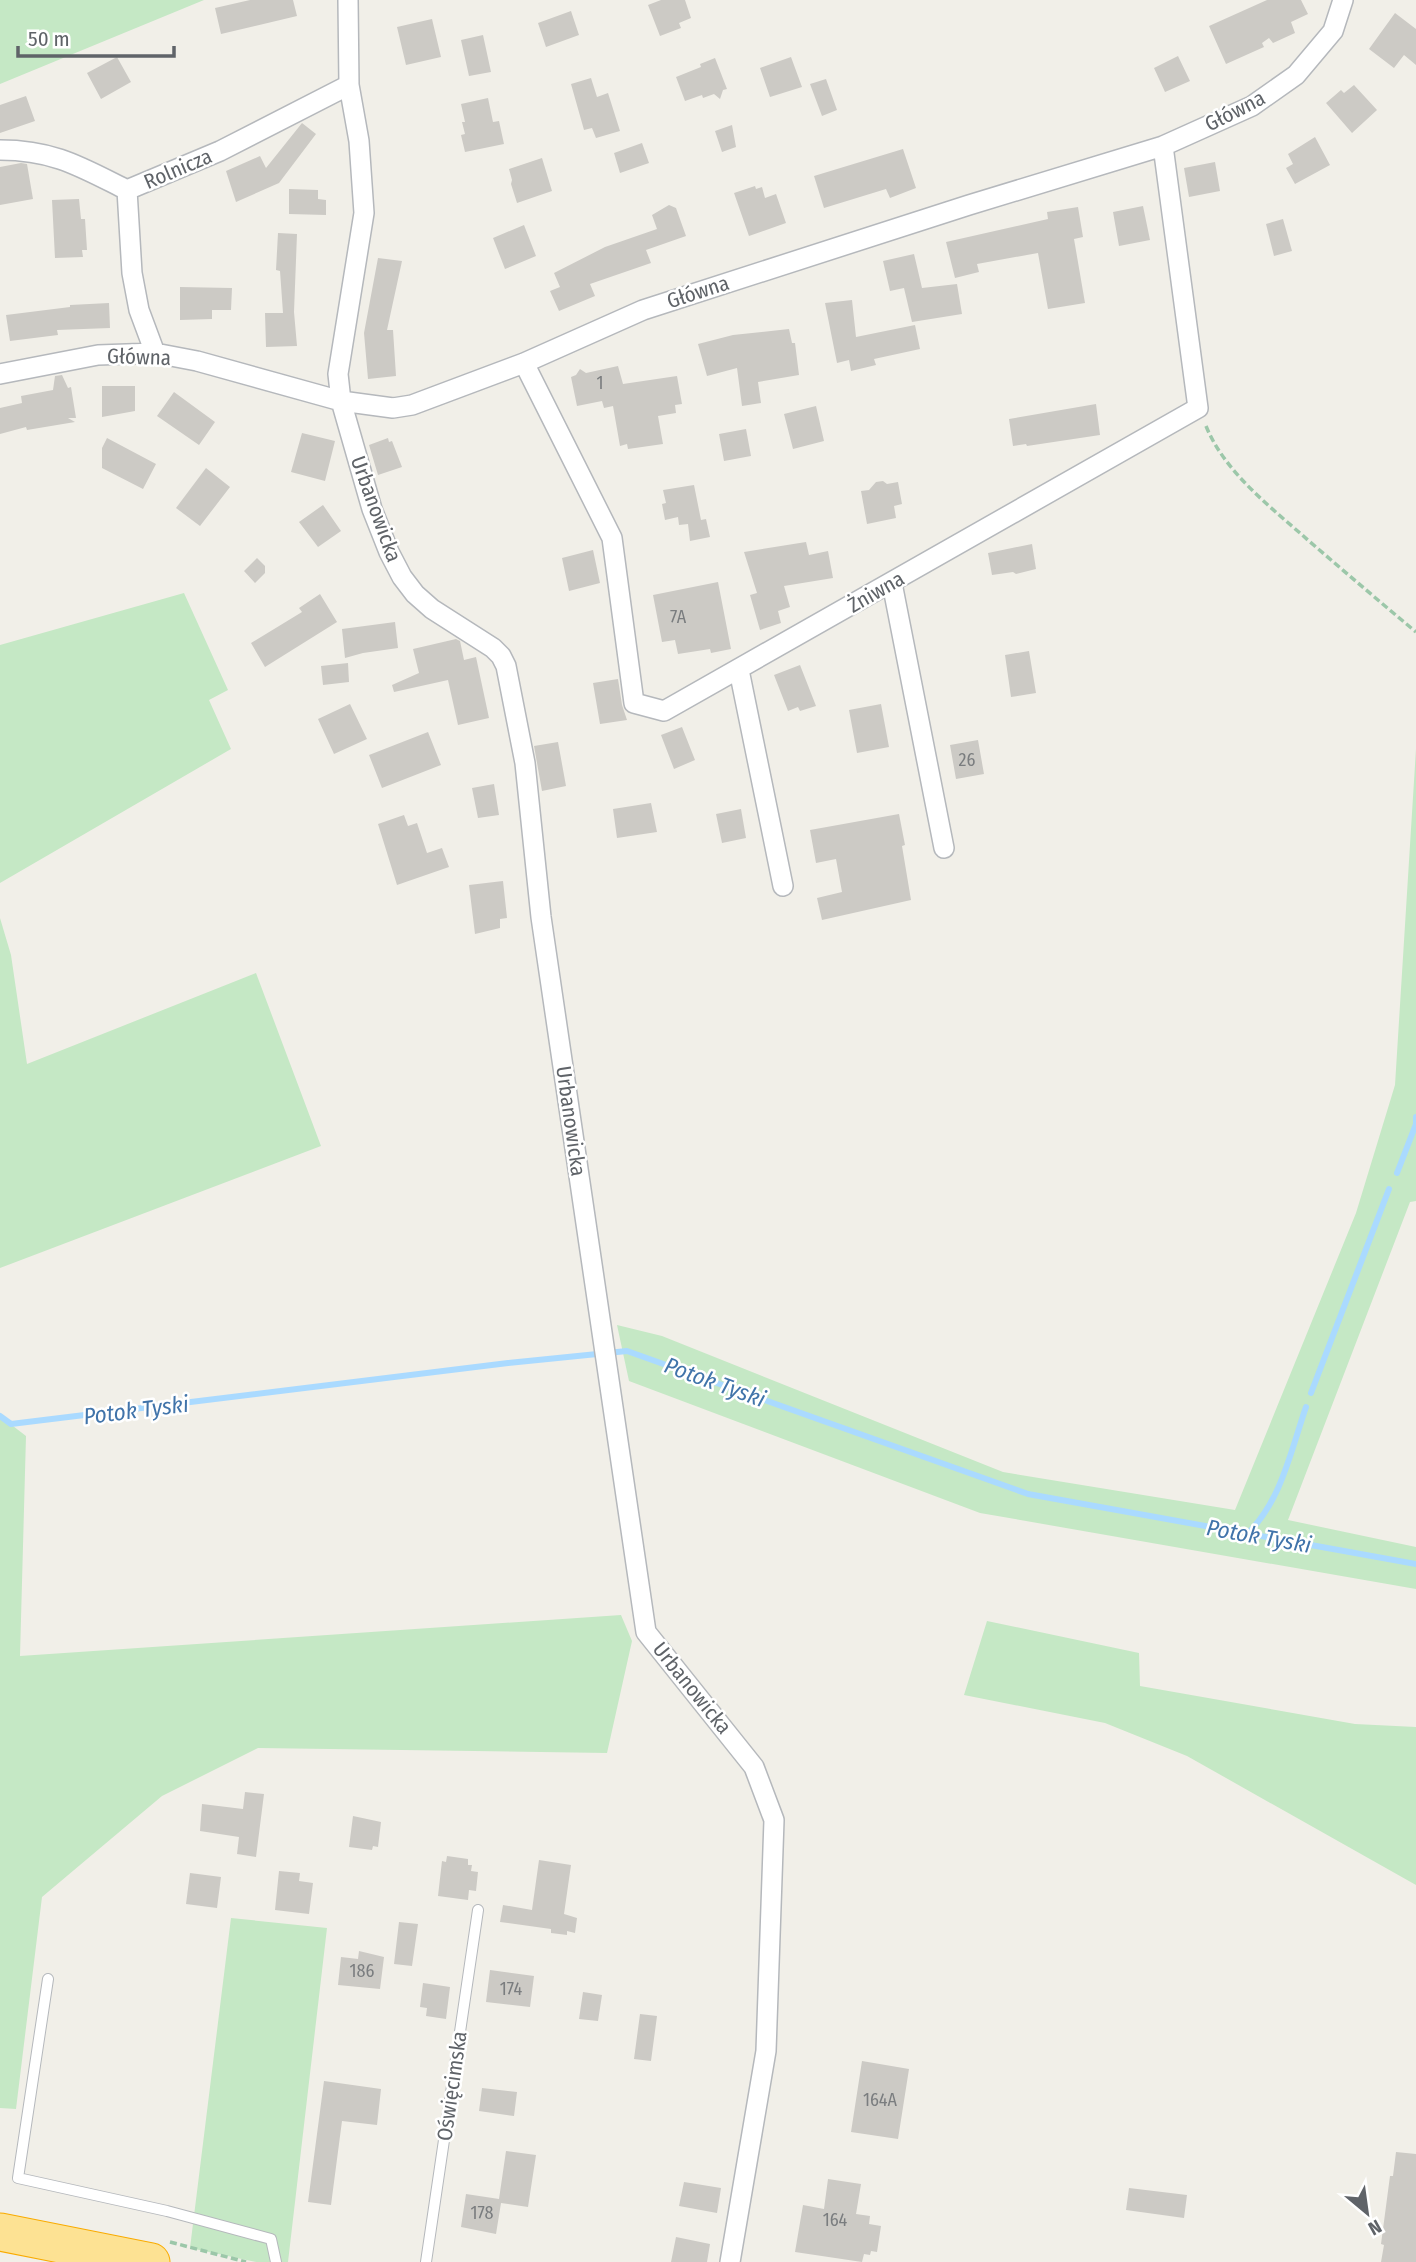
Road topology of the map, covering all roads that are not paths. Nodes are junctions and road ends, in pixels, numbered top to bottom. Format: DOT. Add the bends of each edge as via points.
graph roads {
  1 [pos="348,0"];
  2 [pos="1343,0"];
  3 [pos="349,85"];
  4 [pos="1163,146"];
  5 [pos="0,150"];
  6 [pos="127,190"];
  7 [pos="155,353"];
  8 [pos="524,363"];
  9 [pos="0,374"];
  10 [pos="341,401"];
  11 [pos="892,583"];
  12 [pos="739,670"];
  13 [pos="944,848"];
  14 [pos="783,886"];
  15 [pos="478,1910"];
  16 [pos="48,1979"];
  17 [pos="0,2232"];
  18 [pos="151,2262"];
  19 [pos="276,2262"];
  20 [pos="426,2262"];
  21 [pos="730,2262"];
  1 -- 3 [label="street, Urbanowicka"];
  2 -- 4 [label="street, Główna" via="1333,31 1296,75 1252,106"];
  3 -- 6 [label="street, Rolnicza" via="220,151"];
  3 -- 10 [label="street, Urbanowicka" via="365,213 338,374"];
  4 -- 8 [label="street, Główna" via="643,310"];
  4 -- 11 [label="street, Żniwna" via="1198,408"];
  5 -- 6 [label="street, Rolnicza" via="63,158"];
  6 -- 7 [label="street" via="132,273"];
  7 -- 9 [label="street, Główna" via="98,355"];
  7 -- 10 [label="street, Główna"];
  8 -- 10 [label="street, Główna" via="412,405 393,408"];
  8 -- 12 [label="street, Żniwna" via="612,538 634,703 664,711"];
  10 -- 21 [label="street, Urbanowicka" via="372,509 402,577 432,608 493,648 506,666 524,763 541,917 646,1632 754,1767 774,1819 766,2051"];
  11 -- 12 [label="street, Żniwna"];
  11 -- 13 [label="street"];
  12 -- 14 [label="street"];
  15 -- 20 [label="lane, Oświęcimska"];
  16 -- 19 [label="lane" via="18,2178 271,2239"];
  17 -- 18 [label="highway"];
}
